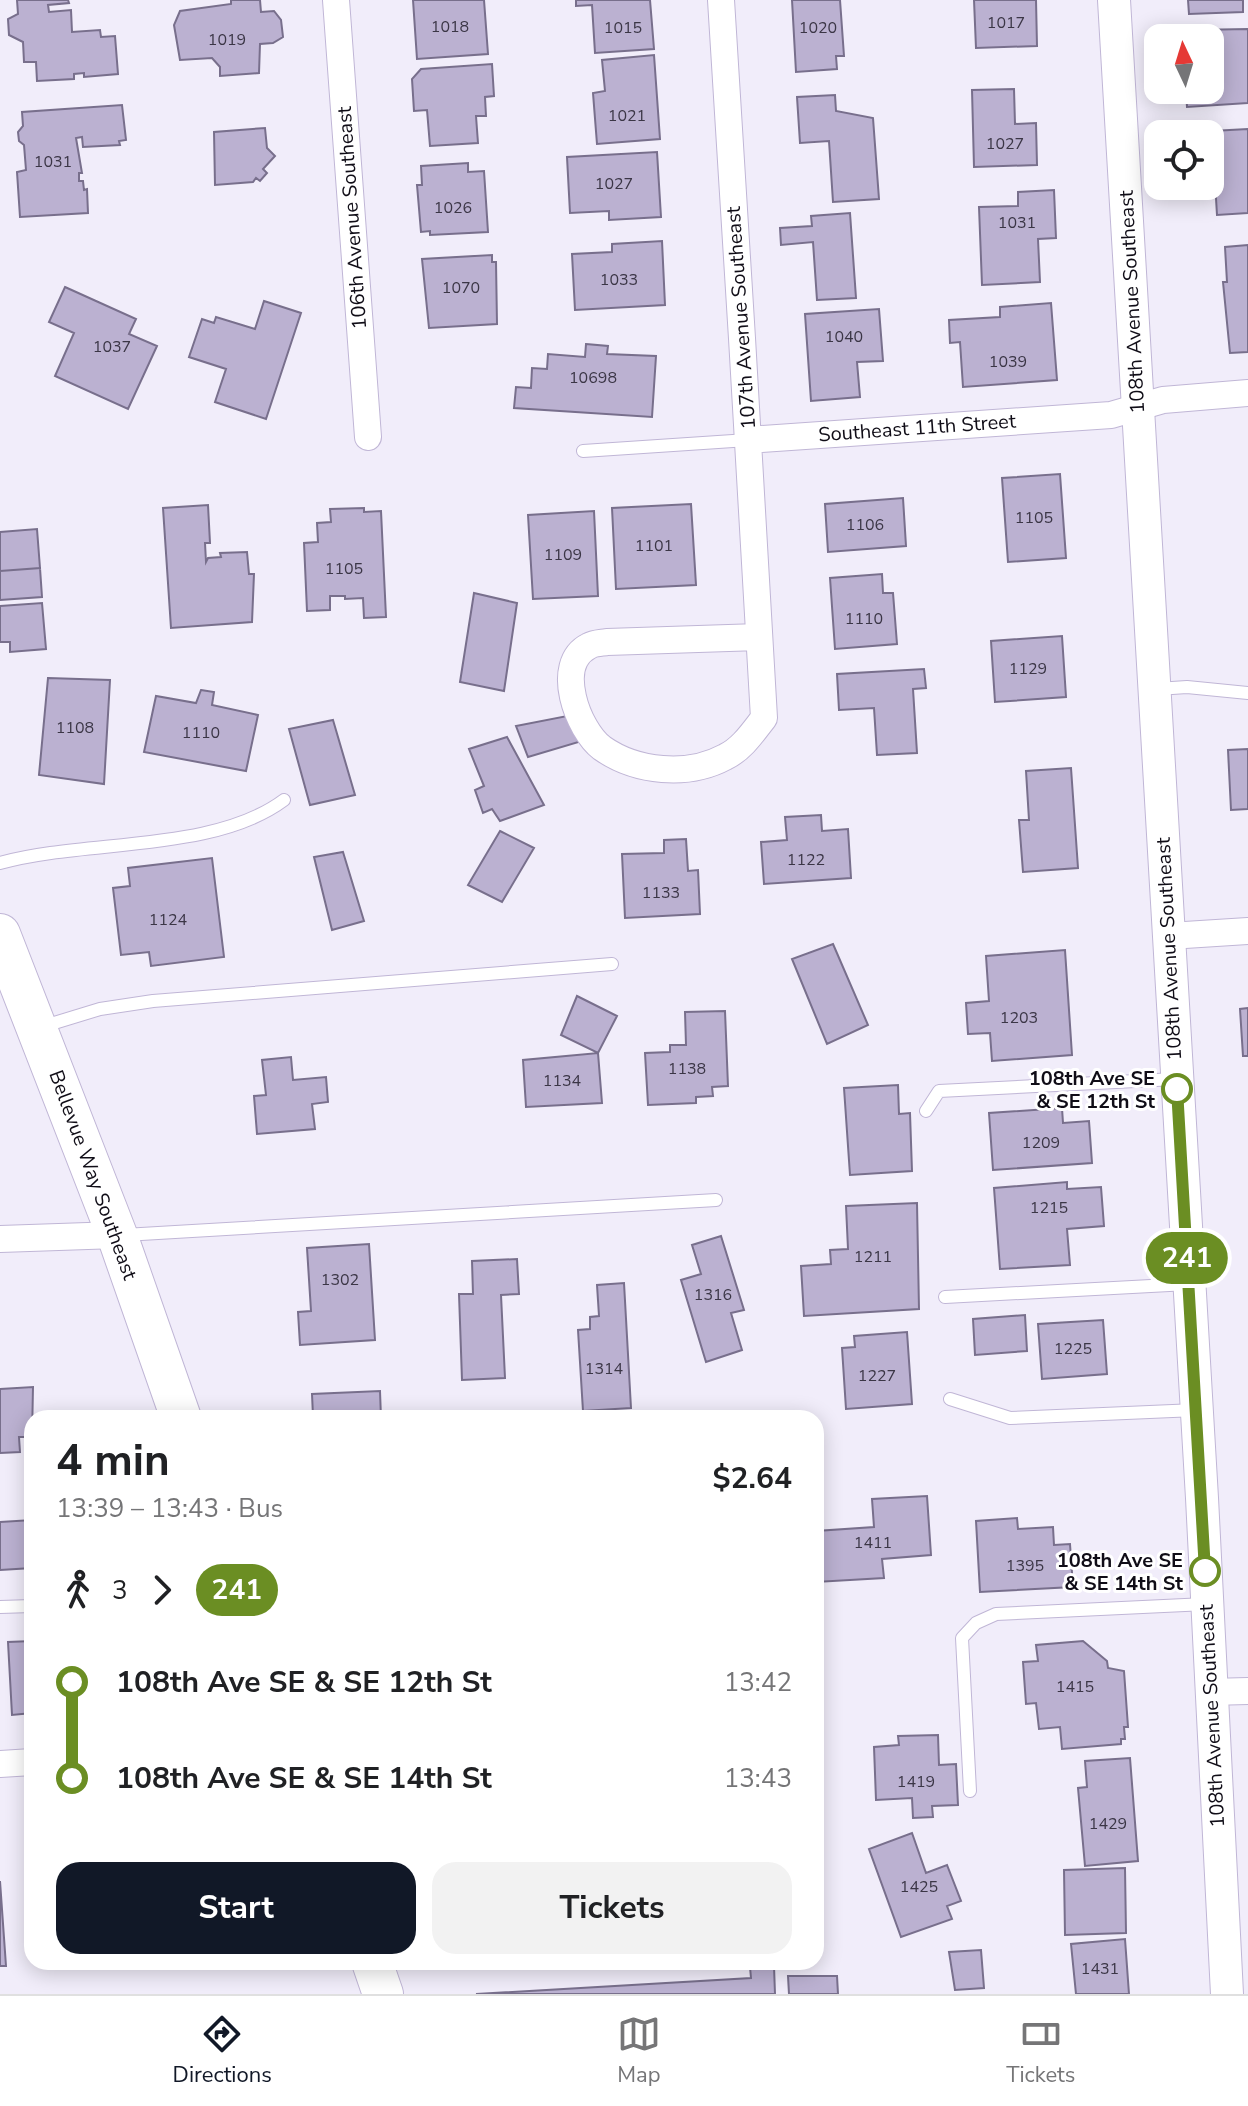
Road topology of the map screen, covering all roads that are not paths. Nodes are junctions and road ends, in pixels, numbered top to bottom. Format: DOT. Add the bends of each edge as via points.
graph roads {
  1 [pos="336,0"];
  2 [pos="721,0"];
  3 [pos="1114,0"];
  4 [pos="1248,393"];
  5 [pos="1138,407"];
  6 [pos="368,437"];
  7 [pos="748,440"];
  8 [pos="583,451"];
  9 [pos="759,637"];
  10 [pos="1154,689"];
  11 [pos="1248,693"];
  12 [pos="284,800"];
  13 [pos="0,863"];
  14 [pos="1248,931"];
  15 [pos="0,934"];
  16 [pos="1169,936"];
  17 [pos="612,964"];
  18 [pos="38,1028"];
  19 [pos="1176,1079"];
  20 [pos="926,1111"];
  21 [pos="716,1200"];
  22 [pos="117,1235"];
  23 [pos="0,1239"];
  24 [pos="1188,1284"];
  25 [pos="945,1297"];
  26 [pos="950,1399"];
  27 [pos="178,1410"];
  28 [pos="1196,1410"];
  29 [pos="1206,1604"];
  30 [pos="24,1606"];
  31 [pos="0,1607"];
  32 [pos="1248,1691"];
  33 [pos="1210,1692"];
  34 [pos="24,1762"];
  35 [pos="0,1764"];
  36 [pos="970,1791"];
  37 [pos="375,1970"];
  38 [pos="383,1994"];
  39 [pos="1227,1994"];
  1 -- 6 [label="street, 106th Avenue Southeast"];
  2 -- 7 [label="street, 107th Avenue Southeast"];
  3 -- 5 [label="street, 108th Avenue Southeast"];
  4 -- 5 [label="street, Southeast 11th Street"];
  5 -- 7 [label="street, Southeast 11th Street" via="1111,415"];
  5 -- 10 [label="street, 108th Avenue Southeast"];
  7 -- 8 [label="lane, Southeast 11th Street"];
  7 -- 9 [label="street, 107th Avenue Southeast"];
  9 -- 9 [label="street, 107th Avenue Southeast" via="764,718 726,757 696,768 656,769 625,761 600,746 584,724 573,694 572,669 589,646"];
  10 -- 11 [label="lane"];
  10 -- 16 [label="street, 108th Avenue Southeast"];
  12 -- 13 [label="lane" via="265,814 225,828"];
  14 -- 16 [label="street"];
  15 -- 18 [label="main road, Bellevue Way Southeast"];
  16 -- 19 [label="street, 108th Avenue Southeast"];
  17 -- 18 [label="lane" via="153,1001 100,1009"];
  18 -- 22 [label="main road, Bellevue Way Southeast"];
  19 -- 20 [label="lane" via="939,1091"];
  19 -- 24 [label="street, 108th Avenue Southeast"];
  21 -- 22 [label="lane"];
  22 -- 23 [label="street"];
  22 -- 27 [label="main road, Bellevue Way Southeast"];
  24 -- 25 [label="lane"];
  24 -- 28 [label="street, 108th Avenue Southeast"];
  26 -- 28 [label="lane" via="1010,1418"];
  28 -- 29 [label="street, 108th Avenue Southeast"];
  29 -- 33 [label="street, 108th Avenue Southeast"];
  29 -- 36 [label="lane" via="996,1614 976,1623 962,1638"];
  30 -- 31 [label="lane"];
  32 -- 33 [label="street"];
  33 -- 39 [label="street, 108th Avenue Southeast"];
  34 -- 35 [label="street"];
  37 -- 38 [label="main road"];
}
